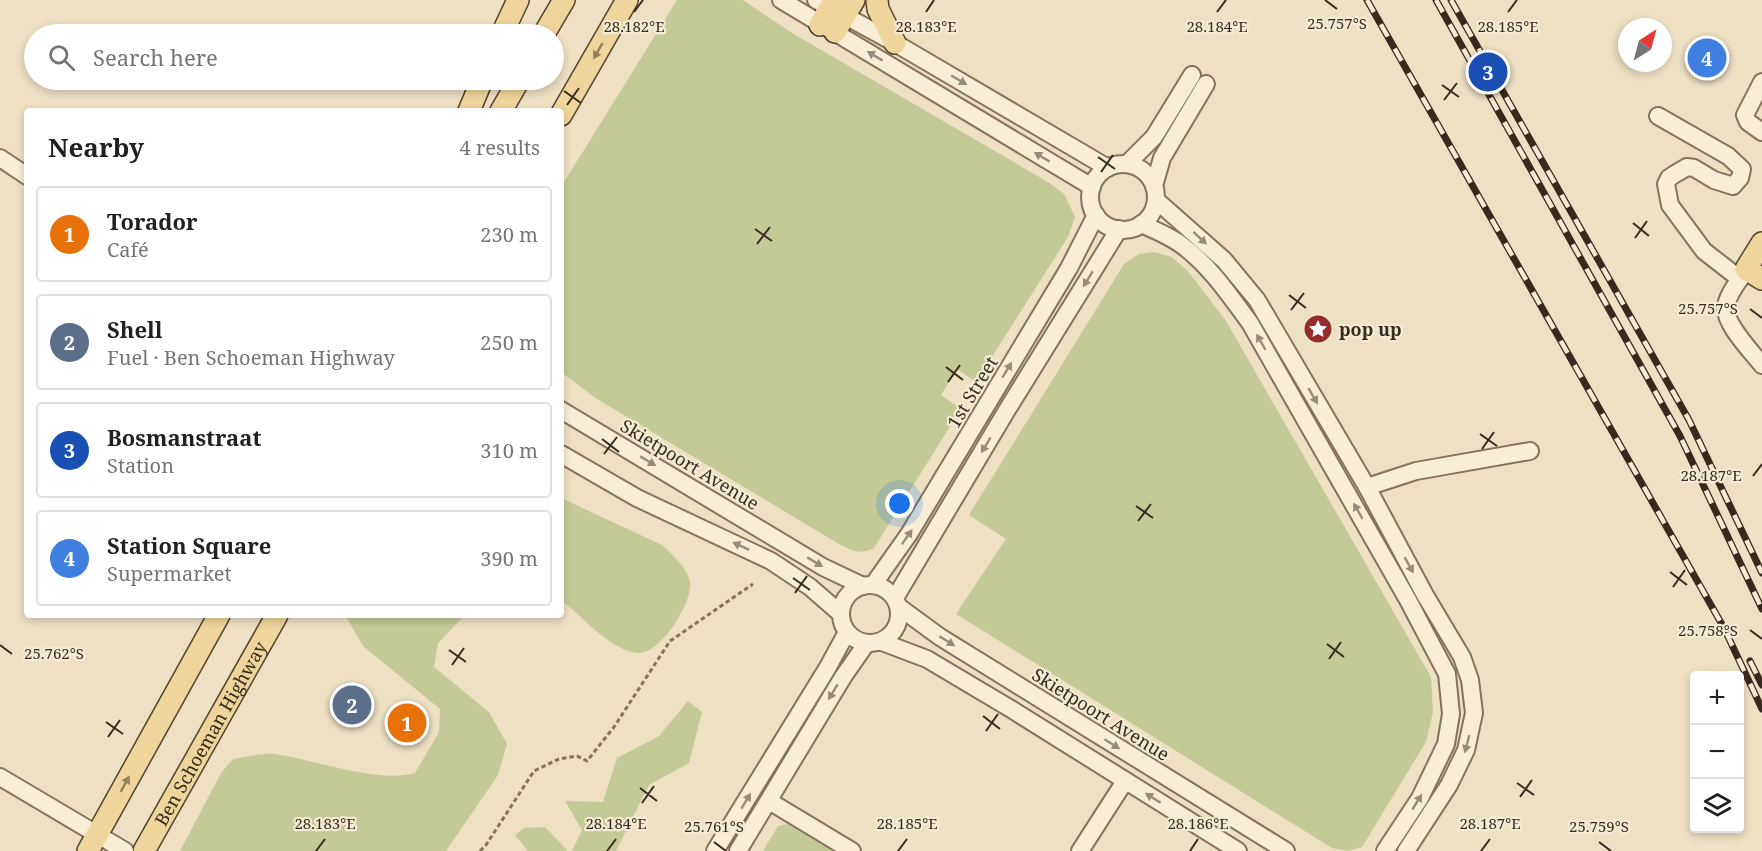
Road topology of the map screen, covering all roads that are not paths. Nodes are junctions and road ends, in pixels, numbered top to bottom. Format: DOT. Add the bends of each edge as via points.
graph roads {
  1 [pos="518,0"];
  2 [pos="564,0"];
  3 [pos="627,0"];
  4 [pos="781,0"];
  5 [pos="877,0"];
  6 [pos="834,11"];
  7 [pos="507,24"];
  8 [pos="550,24"];
  9 [pos="895,43"];
  10 [pos="1762,82"];
  11 [pos="477,90"];
  12 [pos="513,90"];
  13 [pos="469,108"];
  14 [pos="503,108"];
  15 [pos="564,110"];
  16 [pos="1658,116"];
  17 [pos="1762,132"];
  18 [pos="0,158"];
  19 [pos="1127,164"];
  20 [pos="1108,168"];
  21 [pos="24,174"];
  22 [pos="1092,187"];
  23 [pos="1155,193"];
  24 [pos="1096,215"];
  25 [pos="1142,224"];
  26 [pos="1119,229"];
  27 [pos="1762,243"];
  28 [pos="1750,276"];
  29 [pos="1762,365"];
  30 [pos="564,412"];
  31 [pos="1530,451"];
  32 [pos="564,456"];
  33 [pos="1367,488"];
  34 [pos="868,585"];
  35 [pos="897,603"];
  36 [pos="841,614"];
  37 [pos="217,618"];
  38 [pos="275,618"];
  39 [pos="847,632"];
  40 [pos="874,643"];
  41 [pos="0,777"];
  42 [pos="1125,781"];
  43 [pos="769,801"];
  44 [pos="92,843"];
  45 [pos="125,851"];
  46 [pos="144,851"];
  47 [pos="716,851"];
  48 [pos="738,851"];
  49 [pos="852,851"];
  50 [pos="1080,851"];
  51 [pos="1238,851"];
  52 [pos="1286,851"];
  53 [pos="1385,851"];
  54 [pos="1406,851"];
  1 -- 7 [label="main road"];
  2 -- 8 [label="main road"];
  3 -- 15 [label="main road, one-way"];
  4 -- 6 [label="street"];
  5 -- 9 [label="main road"];
  6 -- 9 [label="street"];
  22 -- 6 [label="street, one-way"];
  9 -- 20 [label="street, one-way"];
  10 -- 17 [label="street" via="1745,115"];
  11 -- 13 [label="main road"];
  12 -- 14 [label="main road"];
  16 -- 28 [label="street" via="1728,156 1742,169 1733,186 1694,168 1675,174 1666,184 1670,205 1704,251"];
  18 -- 21 [label="street"];
  19 -- 20 [label="street"];
  19 -- 23 [label="street" via="1145,172"];
  19 -- 23 [label="street" via="1199,80 1162,158"];
  20 -- 22 [label="street"];
  22 -- 24 [label="street" via="1090,197"];
  23 -- 25 [label="street" via="1151,213"];
  23 -- 33 [label="street, one-way" via="1224,260 1257,300"];
  24 -- 26 [label="street"];
  34 -- 24 [label="street, 1st Street, one-way" via="909,534 1070,268"];
  25 -- 26 [label="street"];
  53 -- 25 [label="street, one-way" via="1420,798 1446,744 1451,714 1447,674 1250,323 1195,256"];
  26 -- 35 [label="street, one-way" via="1007,410"];
  27 -- 28 [label="main road"];
  28 -- 29 [label="street" via="1725,308 1745,345"];
  30 -- 34 [label="street, Skietpoort Avenue, one-way" via="823,567"];
  31 -- 33 [label="street" via="1416,471"];
  36 -- 32 [label="street, one-way" via="771,561 637,498"];
  33 -- 54 [label="street, one-way" via="1462,657 1470,680 1474,713 1466,750 1449,785"];
  34 -- 35 [label="street" via="889,591"];
  34 -- 36 [label="street" via="847,596"];
  35 -- 40 [label="street" via="900,616 895,632"];
  35 -- 52 [label="street, Skietpoort Avenue, one-way" via="940,637"];
  36 -- 39 [label="street"];
  44 -- 37 [label="main road, one-way"];
  38 -- 46 [label="main road, Ben Schoeman Highway"];
  39 -- 40 [label="street" via="852,638"];
  47 -- 39 [label="street, one-way"];
  40 -- 42 [label="street" via="927,659"];
  40 -- 43 [label="street, one-way" via="843,676"];
  41 -- 44 [label="street"];
  42 -- 50 [label="street"];
  51 -- 42 [label="street, one-way"];
  43 -- 48 [label="street"];
  43 -- 49 [label="street"];
  44 -- 45 [label="street"];
}
